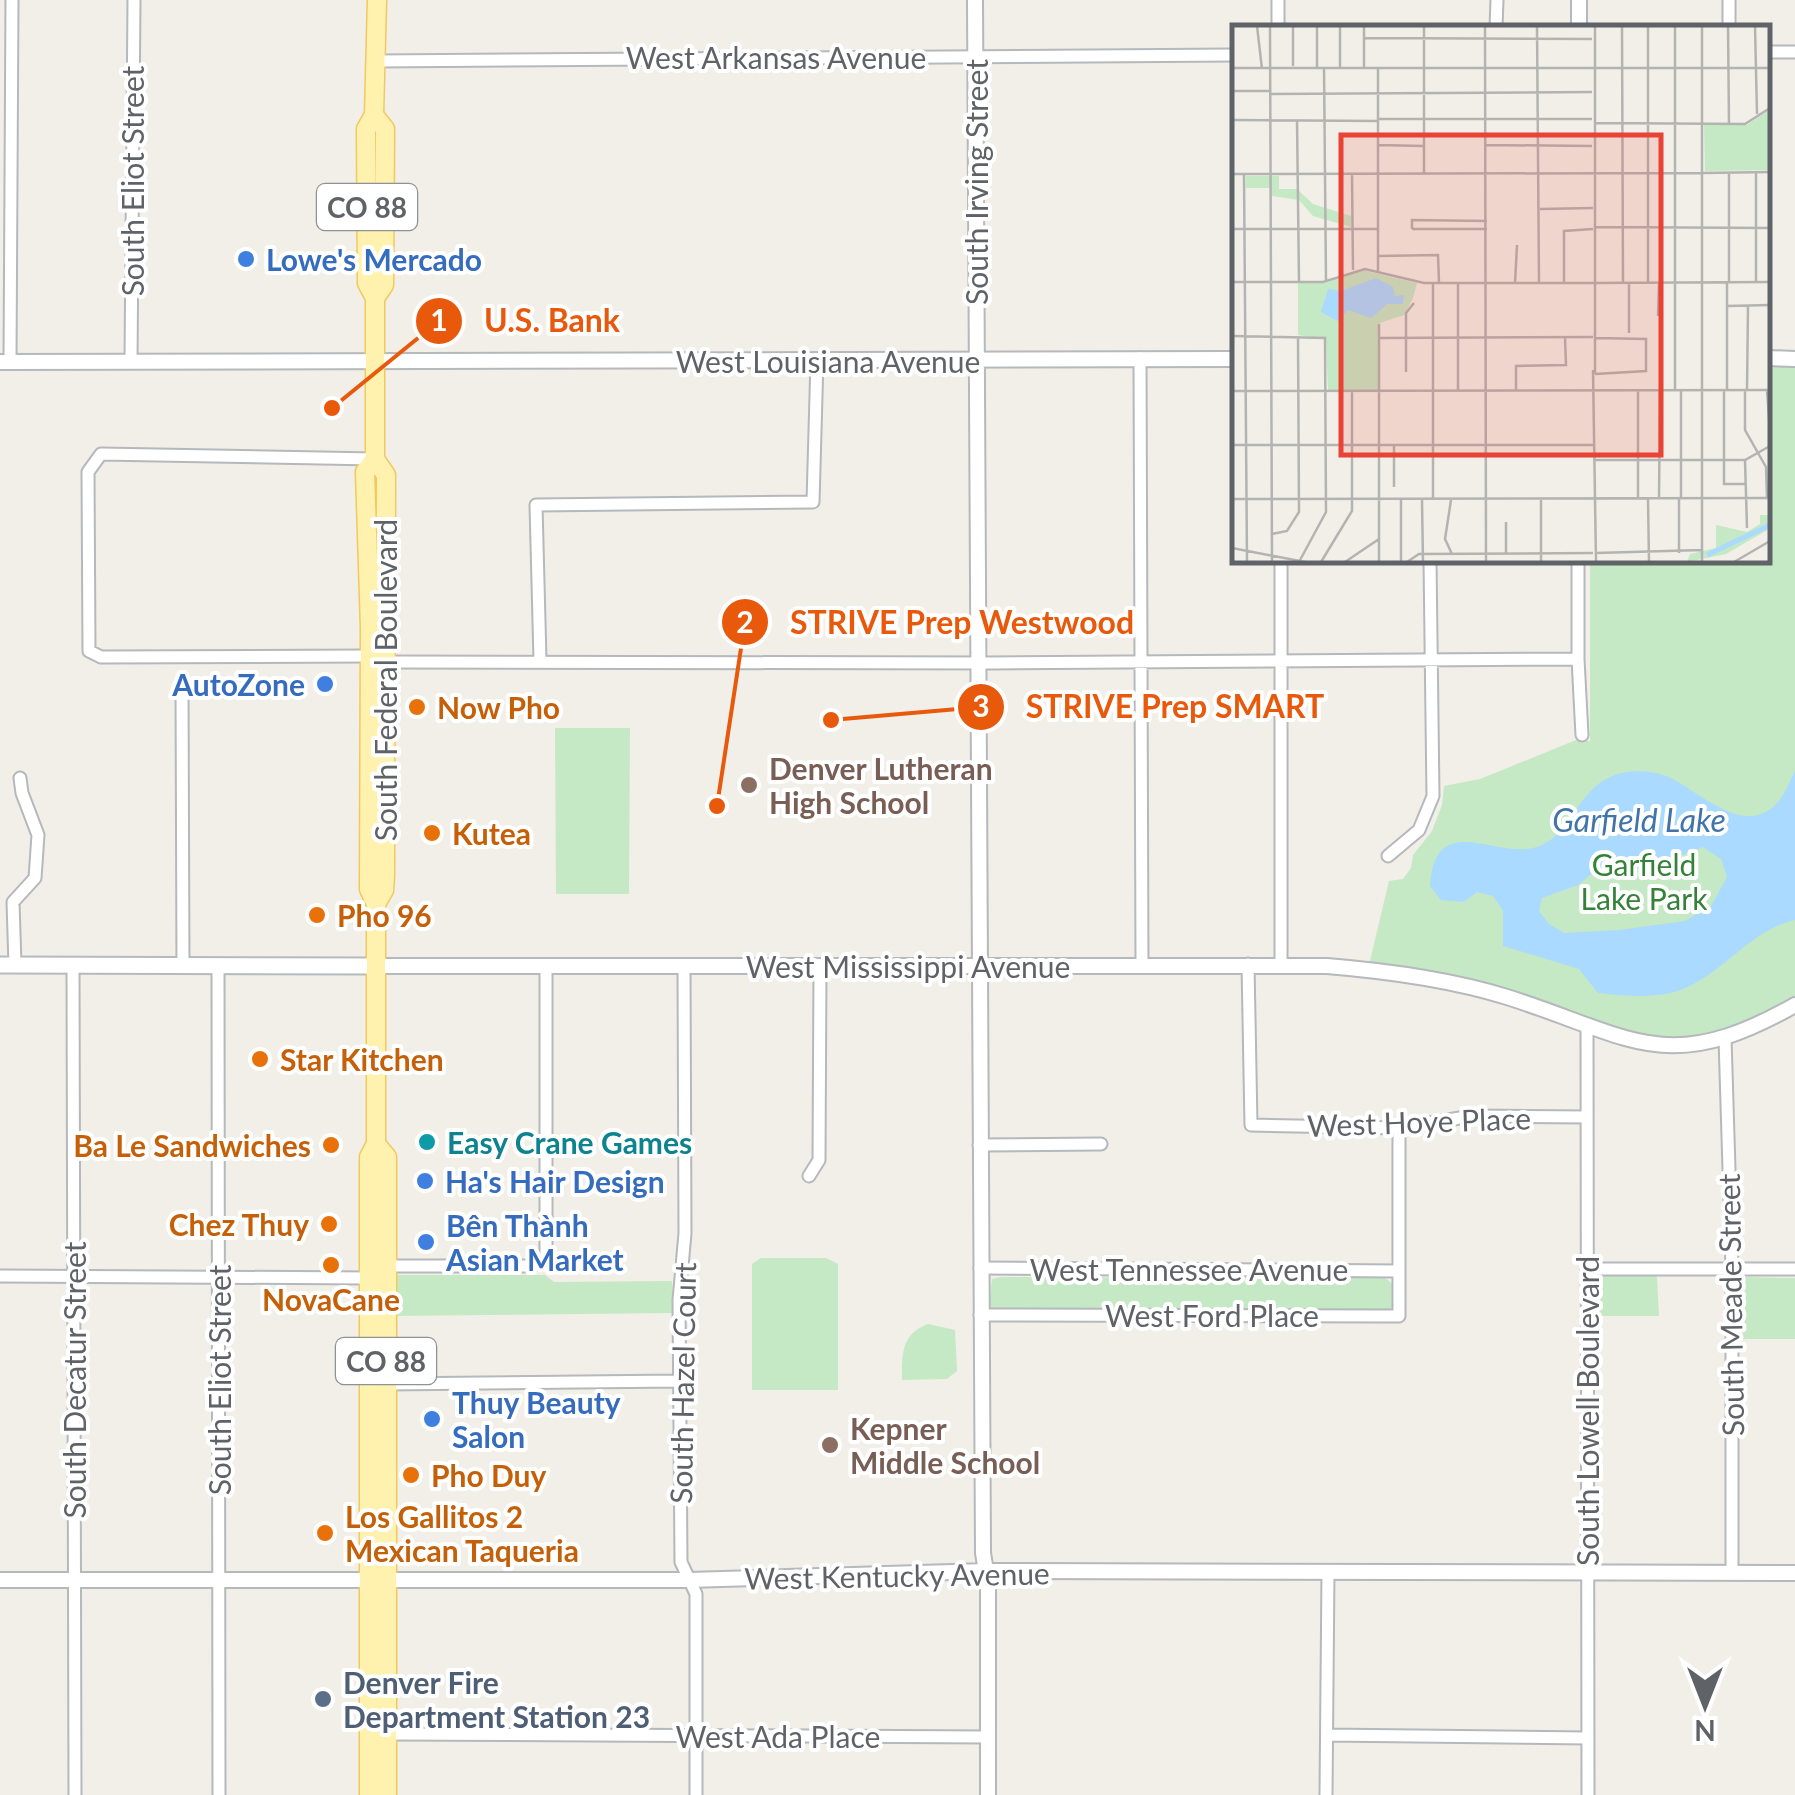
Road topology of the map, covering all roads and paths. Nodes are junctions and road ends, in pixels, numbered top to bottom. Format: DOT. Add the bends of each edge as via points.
graph roads {
  1 [pos="12,0"];
  2 [pos="134,0"];
  3 [pos="376,0"];
  4 [pos="975,0"];
  5 [pos="975,56"];
  6 [pos="1232,56"];
  7 [pos="376,61"];
  8 [pos="1140,358"];
  9 [pos="1770,358"];
  10 [pos="1232,359"];
  11 [pos="1795,359"];
  12 [pos="817,360"];
  13 [pos="131,361"];
  14 [pos="976,361"];
  15 [pos="5,362"];
  16 [pos="374,362"];
  17 [pos="375,459"];
  18 [pos="1281,562"];
  19 [pos="1430,562"];
  20 [pos="1578,562"];
  21 [pos="376,659"];
  22 [pos="1578,659"];
  23 [pos="540,660"];
  24 [pos="1142,662"];
  25 [pos="1282,662"];
  26 [pos="1430,662"];
  27 [pos="978,664"];
  28 [pos="182,686"];
  29 [pos="1582,735"];
  30 [pos="20,778"];
  31 [pos="1388,856"];
  32 [pos="1142,964"];
  33 [pos="1248,964"];
  34 [pos="8,965"];
  35 [pos="546,965"];
  36 [pos="1281,965"];
  37 [pos="73,966"];
  38 [pos="183,966"];
  39 [pos="218,966"];
  40 [pos="376,966"];
  41 [pos="820,967"];
  42 [pos="684,968"];
  43 [pos="978,968"];
  44 [pos="1795,1005"];
  45 [pos="1586,1026"];
  46 [pos="1725,1038"];
  47 [pos="1586,1117"];
  48 [pos="1400,1128"];
  49 [pos="1101,1144"];
  50 [pos="979,1145"];
  51 [pos="809,1176"];
  52 [pos="980,1268"];
  53 [pos="1732,1268"];
  54 [pos="1586,1269"];
  55 [pos="1795,1269"];
  56 [pos="1398,1270"];
  57 [pos="378,1272"];
  58 [pos="0,1276"];
  59 [pos="74,1277"];
  60 [pos="218,1277"];
  61 [pos="980,1314"];
  62 [pos="678,1381"];
  63 [pos="386,1384"];
  64 [pos="986,1570"];
  65 [pos="1328,1572"];
  66 [pos="1588,1572"];
  67 [pos="1732,1573"];
  68 [pos="1795,1573"];
  69 [pos="0,1580"];
  70 [pos="74,1580"];
  71 [pos="219,1580"];
  72 [pos="378,1580"];
  73 [pos="690,1580"];
  74 [pos="388,1734"];
  75 [pos="1328,1735"];
  76 [pos="696,1736"];
  77 [pos="988,1737"];
  78 [pos="1586,1738"];
  79 [pos="74,1795"];
  80 [pos="219,1795"];
  81 [pos="370,1795"];
  82 [pos="388,1795"];
  83 [pos="696,1795"];
  84 [pos="988,1795"];
  85 [pos="1326,1795"];
  86 [pos="1588,1795"];
  1 -- 15 [label="street"];
  2 -- 13 [label="street, South Eliot Street"];
  3 -- 7 [label="main road, South Federal Boulevard / CO 88"];
  4 -- 5 [label="street, South Irving Street"];
  5 -- 6 [label="street, West Arkansas Avenue"];
  5 -- 7 [label="street, West Arkansas Avenue"];
  5 -- 14 [label="street, South Irving Street"];
  7 -- 16 [label="main road, South Federal Boulevard / CO 88" via="374,115 366,129"];
  8 -- 10 [label="street, West Louisiana Avenue"];
  8 -- 14 [label="street, West Louisiana Avenue"];
  8 -- 24 [label="street"];
  9 -- 11 [label="street"];
  12 -- 14 [label="street, West Louisiana Avenue"];
  12 -- 16 [label="street, West Louisiana Avenue"];
  12 -- 23 [label="street" via="814,502 536,504"];
  13 -- 15 [label="street, West Louisiana Avenue"];
  13 -- 16 [label="street, West Louisiana Avenue"];
  14 -- 27 [label="street, South Irving Street"];
  16 -- 17 [label="main road, South Federal Boulevard / CO 88"];
  17 -- 21 [label="main road, South Federal Boulevard / CO 88" via="386,475"];
  17 -- 21 [label="street" via="101,454 88,472 90,651 100,657"];
  18 -- 25 [label="street"];
  19 -- 26 [label="street"];
  20 -- 22 [label="street"];
  21 -- 23 [label="street"];
  21 -- 40 [label="main road, South Federal Boulevard / CO 88" via="385,876 376,904"];
  22 -- 26 [label="street"];
  22 -- 29 [label="street"];
  23 -- 27 [label="street"];
  24 -- 25 [label="street"];
  24 -- 27 [label="street"];
  24 -- 32 [label="street"];
  25 -- 26 [label="street"];
  25 -- 36 [label="street"];
  26 -- 31 [label="street" via="1432,796 1419,830"];
  27 -- 43 [label="street, South Irving Street"];
  28 -- 38 [label="street"];
  30 -- 34 [label="street" via="38,835 35,878 13,902"];
  32 -- 33 [label="street, West Mississippi Avenue"];
  32 -- 43 [label="street, West Mississippi Avenue"];
  33 -- 36 [label="street, West Mississippi Avenue"];
  33 -- 48 [label="street, West Hoye Place" via="1251,1125"];
  34 -- 37 [label="main road, West Mississippi Avenue"];
  35 -- 40 [label="street, West Mississippi Avenue"];
  35 -- 42 [label="street, West Mississippi Avenue"];
  35 -- 57 [label="street" via="548,1249 542,1261"];
  36 -- 45 [label="street, West Mississippi Avenue" via="1373,970 1461,985"];
  37 -- 38 [label="main road, West Mississippi Avenue"];
  37 -- 59 [label="street, South Decatur Street"];
  38 -- 39 [label="main road, West Mississippi Avenue"];
  39 -- 40 [label="main road, West Mississippi Avenue"];
  39 -- 60 [label="street, South Eliot Street"];
  40 -- 57 [label="main road, South Federal Boulevard / CO 88" via="376,1144 369,1157"];
  41 -- 42 [label="street, West Mississippi Avenue"];
  41 -- 43 [label="street, West Mississippi Avenue"];
  41 -- 51 [label="street" via="819,1160"];
  42 -- 62 [label="street, South Hazel Court"];
  43 -- 50 [label="street, South Irving Street"];
  44 -- 46 [label="street, West Mississippi Avenue"];
  45 -- 46 [label="street, West Mississippi Avenue" via="1661,1047"];
  45 -- 47 [label="street, South Lowell Boulevard"];
  46 -- 53 [label="street, South Meade Street"];
  47 -- 48 [label="street, West Hoye Place" via="1472,1116"];
  47 -- 54 [label="street, South Lowell Boulevard"];
  48 -- 56 [label="street"];
  49 -- 50 [label="street"];
  50 -- 52 [label="street, South Irving Street"];
  52 -- 56 [label="street, West Tennessee Avenue"];
  52 -- 61 [label="street, South Irving Street"];
  53 -- 54 [label="street"];
  53 -- 55 [label="street"];
  53 -- 67 [label="street, South Meade Street"];
  54 -- 66 [label="street, South Lowell Boulevard"];
  56 -- 61 [label="street, West Ford Place" via="1400,1316"];
  57 -- 60 [label="street"];
  57 -- 63 [label="main road, South Federal Boulevard / CO 88"];
  57 -- 72 [label="main road, South Federal Boulevard / CO 88"];
  58 -- 59 [label="street"];
  59 -- 60 [label="street"];
  59 -- 70 [label="street, South Decatur Street"];
  60 -- 71 [label="street, South Eliot Street"];
  61 -- 64 [label="street, South Irving Street"];
  62 -- 63 [label="street"];
  62 -- 73 [label="street, South Hazel Court" via="681,1562"];
  63 -- 72 [label="main road, South Federal Boulevard / CO 88"];
  64 -- 65 [label="street, West Kentucky Avenue"];
  64 -- 73 [label="street, West Kentucky Avenue"];
  64 -- 77 [label="street, South Irving Street"];
  65 -- 66 [label="street, West Kentucky Avenue"];
  65 -- 75 [label="street"];
  66 -- 67 [label="street, West Kentucky Avenue"];
  66 -- 78 [label="street, South Lowell Boulevard"];
  67 -- 68 [label="street, West Kentucky Avenue"];
  69 -- 70 [label="street, West Kentucky Avenue"];
  70 -- 71 [label="street, West Kentucky Avenue"];
  70 -- 79 [label="street, South Decatur Street"];
  71 -- 72 [label="street, West Kentucky Avenue"];
  71 -- 80 [label="street, South Eliot Street"];
  72 -- 73 [label="street, West Kentucky Avenue"];
  72 -- 74 [label="main road, South Federal Boulevard / CO 88"];
  72 -- 81 [label="main road, South Federal Boulevard / CO 88"];
  73 -- 76 [label="street, South Hazel Court" via="696,1594"];
  74 -- 76 [label="street, West Ada Place"];
  74 -- 82 [label="main road, South Federal Boulevard / CO 88"];
  75 -- 78 [label="street"];
  75 -- 85 [label="street"];
  76 -- 77 [label="street, West Ada Place"];
  76 -- 83 [label="street, South Hazel Court"];
  77 -- 84 [label="street, South Irving Street"];
  78 -- 86 [label="street, South Lowell Boulevard"];
}
